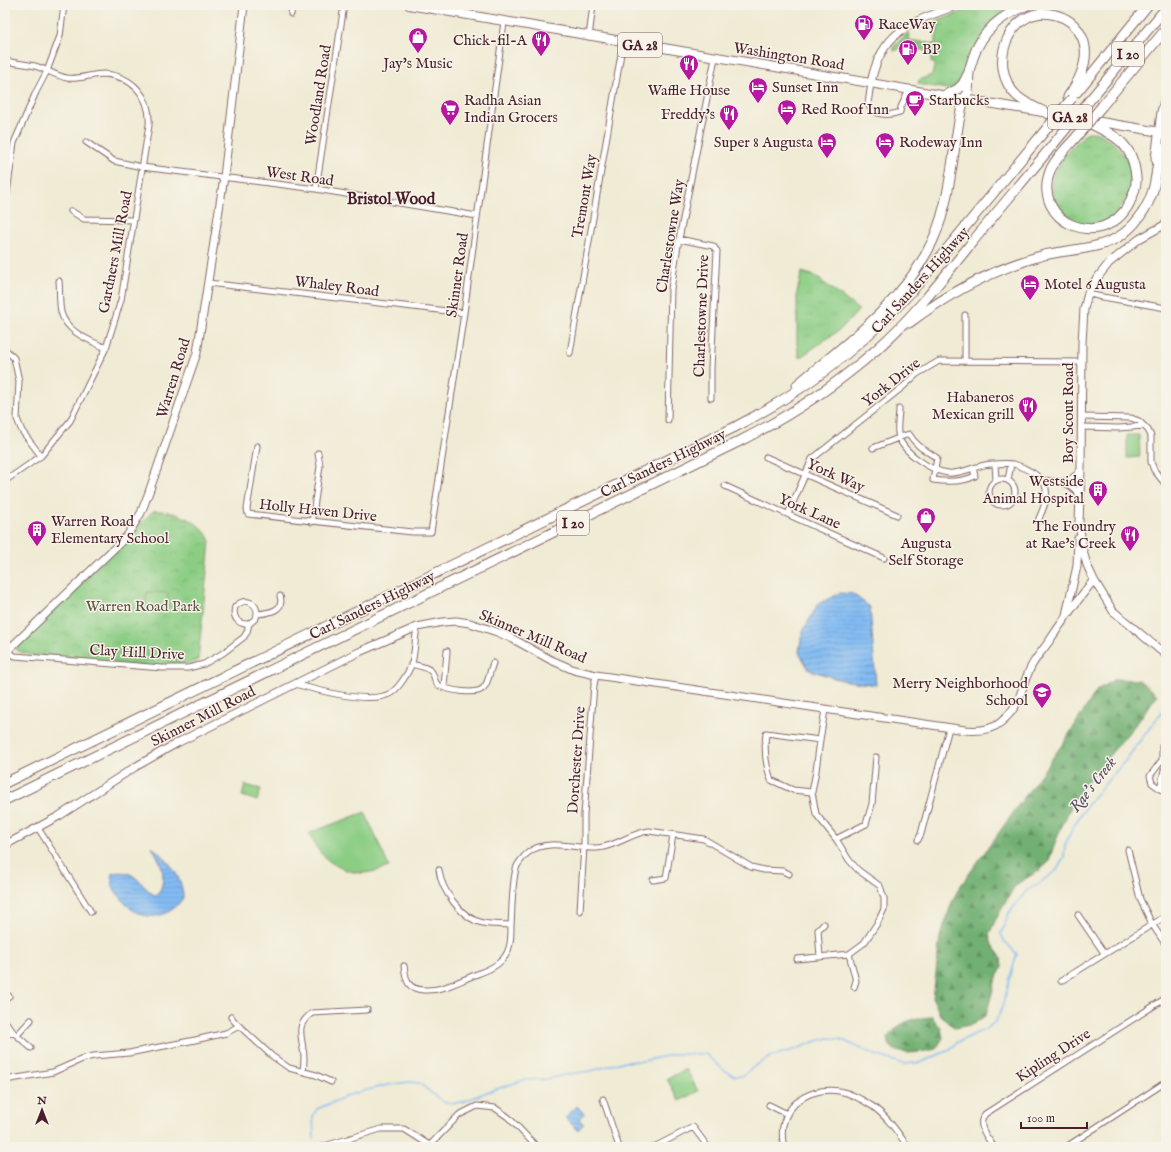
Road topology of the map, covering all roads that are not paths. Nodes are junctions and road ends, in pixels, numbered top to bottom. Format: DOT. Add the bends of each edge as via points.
graph roads {
  1 [pos="64,5"];
  2 [pos="244,5"];
  3 [pos="292,5"];
  4 [pos="344,5"];
  5 [pos="409,5"];
  6 [pos="593,5"];
  7 [pos="959,5"];
  8 [pos="1027,5"];
  9 [pos="1148,5"];
  10 [pos="1166,8"];
  11 [pos="291,14"];
  12 [pos="504,22"];
  13 [pos="1166,30"];
  14 [pos="589,37"];
  15 [pos="623,42"];
  16 [pos="715,58"];
  17 [pos="5,62"];
  18 [pos="47,71"];
  19 [pos="969,73"];
  20 [pos="871,83"];
  21 [pos="909,90"];
  22 [pos="943,96"];
  23 [pos="1070,98"];
  24 [pos="1166,98"];
  25 [pos="965,100"];
  26 [pos="1049,114"];
  27 [pos="1082,120"];
  28 [pos="1162,133"];
  29 [pos="86,142"];
  30 [pos="1166,147"];
  31 [pos="5,158"];
  32 [pos="12,159"];
  33 [pos="142,167"];
  34 [pos="224,177"];
  35 [pos="316,189"];
  36 [pos="1149,201"];
  37 [pos="5,207"];
  38 [pos="71,211"];
  39 [pos="477,216"];
  40 [pos="134,220"];
  41 [pos="1166,224"];
  42 [pos="679,239"];
  43 [pos="60,281"];
  44 [pos="208,283"];
  45 [pos="1088,293"];
  46 [pos="1166,308"];
  47 [pos="464,313"];
  48 [pos="965,315"];
  49 [pos="106,348"];
  50 [pos="5,349"];
  51 [pos="877,349"];
  52 [pos="570,353"];
  53 [pos="965,361"];
  54 [pos="1082,362"];
  55 [pos="711,398"];
  56 [pos="771,408"];
  57 [pos="899,409"];
  58 [pos="1082,417"];
  59 [pos="668,420"];
  60 [pos="1144,426"];
  61 [pos="1082,427"];
  62 [pos="900,437"];
  63 [pos="257,446"];
  64 [pos="874,448"];
  65 [pos="318,453"];
  66 [pos="41,456"];
  67 [pos="766,457"];
  68 [pos="995,464"];
  69 [pos="1011,464"];
  70 [pos="973,468"];
  71 [pos="1081,468"];
  72 [pos="936,470"];
  73 [pos="805,475"];
  74 [pos="996,480"];
  75 [pos="1008,480"];
  76 [pos="1042,480"];
  77 [pos="5,481"];
  78 [pos="1060,482"];
  79 [pos="1166,485"];
  80 [pos="725,486"];
  81 [pos="1080,498"];
  82 [pos="788,514"];
  83 [pos="897,515"];
  84 [pos="1038,521"];
  85 [pos="312,522"];
  86 [pos="1080,522"];
  87 [pos="431,532"];
  88 [pos="884,558"];
  89 [pos="1094,580"];
  90 [pos="280,596"];
  91 [pos="257,614"];
  92 [pos="1066,616"];
  93 [pos="249,624"];
  94 [pos="417,627"];
  95 [pos="6,651"];
  96 [pos="447,651"];
  97 [pos="1166,655"];
  98 [pos="493,662"];
  99 [pos="411,664"];
  100 [pos="596,675"];
  101 [pos="295,684"];
  102 [pos="444,687"];
  103 [pos="825,710"];
  104 [pos="949,728"];
  105 [pos="820,740"];
  106 [pos="1162,746"];
  107 [pos="876,757"];
  108 [pos="1166,768"];
  109 [pos="5,783"];
  110 [pos="1160,789"];
  111 [pos="812,792"];
  112 [pos="1166,793"];
  113 [pos="5,800"];
  114 [pos="38,828"];
  115 [pos="673,835"];
  116 [pos="836,839"];
  117 [pos="918,840"];
  118 [pos="5,845"];
  119 [pos="584,846"];
  120 [pos="1128,850"];
  121 [pos="439,870"];
  122 [pos="789,874"];
  123 [pos="653,880"];
  124 [pos="580,911"];
  125 [pos="91,912"];
  126 [pos="1078,915"];
  127 [pos="1166,916"];
  128 [pos="824,924"];
  129 [pos="1152,924"];
  130 [pos="511,925"];
  131 [pos="1166,945"];
  132 [pos="1104,953"];
  133 [pos="849,954"];
  134 [pos="820,957"];
  135 [pos="797,959"];
  136 [pos="404,966"];
  137 [pos="1061,981"];
  138 [pos="854,987"];
  139 [pos="1166,998"];
  140 [pos="367,1010"];
  141 [pos="231,1017"];
  142 [pos="31,1020"];
  143 [pos="5,1021"];
  144 [pos="239,1026"];
  145 [pos="5,1034"];
  146 [pos="16,1034"];
  147 [pos="31,1048"];
  148 [pos="303,1071"];
  149 [pos="5,1080"];
  150 [pos="331,1082"];
  151 [pos="1166,1082"];
  152 [pos="603,1099"];
  153 [pos="769,1105"];
  154 [pos="787,1114"];
  155 [pos="350,1138"];
  156 [pos="431,1146"];
  157 [pos="321,1147"];
  158 [pos="353,1147"];
  159 [pos="537,1147"];
  160 [pos="619,1147"];
  161 [pos="654,1147"];
  162 [pos="708,1147"];
  163 [pos="784,1147"];
  164 [pos="908,1147"];
  165 [pos="994,1147"];
  166 [pos="1066,1147"];
  1 -- 18 [label="street" via="60,36"];
  2 -- 34 [label="street, Warren Road"];
  3 -- 11 [label="street"];
  4 -- 35 [label="street, Woodland Road"];
  5 -- 12 [label="main road, Washington Road / GA 28"];
  6 -- 14 [label="street"];
  7 -- 20 [label="street" via="914,22 897,34 884,48"];
  8 -- 19 [label="highway" via="997,21 986,33 976,51"];
  9 -- 23 [label="highway, Carl Sanders Highway / I 20"];
  10 -- 51 [label="highway, Carl Sanders Highway / I 20, bridge" via="930,293"];
  12 -- 14 [label="main road, Washington Road / GA 28"];
  12 -- 39 [label="street, Skinner Road"];
  13 -- 27 [label="highway, bridge" via="1102,106 1078,135 1052,167 1048,179 1048,196 1052,208 1063,220 1080,228 1092,229 1116,219 1127,207 1136,187 1136,173 1132,158 1121,141 1109,132"];
  14 -- 15 [label="main road, Washington Road / GA 28"];
  15 -- 16 [label="main road, Washington Road / GA 28"];
  15 -- 52 [label="street, Tremont Way"];
  16 -- 20 [label="main road, Washington Road / GA 28"];
  16 -- 42 [label="street, Charlestowne Way"];
  17 -- 18 [label="street, Gardners Mill Road" via="36,66"];
  18 -- 32 [label="street" via="14,143"];
  18 -- 33 [label="street, Gardners Mill Road" via="68,78 103,74 130,82 138,89 150,114"];
  19 -- 22 [label="highway" via="963,84"];
  19 -- 25 [label="highway"];
  20 -- 21 [label="main road, Washington Road / GA 28"];
  20 -- 21 [label="street" via="868,104 872,111 879,113 900,112"];
  21 -- 22 [label="main road, Washington Road / GA 28"];
  22 -- 25 [label="main road, Washington Road / GA 28"];
  23 -- 26 [label="highway" via="1085,61 1085,44 1081,34 1067,20 1052,14 1034,15 1023,20 1004,44 1002,61 1005,78 1019,97"];
  23 -- 56 [label="highway, Carl Sanders Highway / I 20, bridge" via="918,284 885,320 825,371"];
  24 -- 28 [label="highway" via="1162,112"];
  25 -- 26 [label="main road, Washington Road / GA 28"];
  25 -- 56 [label="highway" via="961,109 943,211 935,237 921,263 907,283 867,326"];
  26 -- 27 [label="main road, Washington Road / GA 28"];
  27 -- 28 [label="main road, Washington Road / GA 28"];
  28 -- 36 [label="highway"];
  29 -- 33 [label="street, West Road" via="114,161"];
  30 -- 36 [label="highway" via="1159,158"];
  31 -- 32 [label="street"];
  32 -- 37 [label="street"];
  33 -- 34 [label="street, West Road"];
  33 -- 40 [label="street, Gardners Mill Road"];
  34 -- 35 [label="street, West Road"];
  34 -- 44 [label="street, Warren Road"];
  35 -- 39 [label="street, West Road"];
  36 -- 51 [label="highway" via="1133,225 1114,240 1046,255 1000,271 944,299"];
  38 -- 40 [label="street" via="84,219"];
  39 -- 47 [label="street, Skinner Road"];
  40 -- 49 [label="street, Gardners Mill Road" via="121,300"];
  41 -- 45 [label="street, Boy Scout Road" via="1139,239 1109,263"];
  42 -- 55 [label="street, Charlestowne Drive" via="713,246 717,251"];
  42 -- 59 [label="street, Charlestowne Way" via="671,289"];
  43 -- 49 [label="street" via="61,312 71,330"];
  44 -- 47 [label="street, Whaley Road"];
  44 -- 95 [label="street, Warren Road" via="197,353 141,513 127,536"];
  45 -- 46 [label="street"];
  45 -- 54 [label="street, Boy Scout Road" via="1084,309"];
  47 -- 87 [label="street, Skinner Road"];
  48 -- 53 [label="street"];
  49 -- 66 [label="street, Gardners Mill Road" via="70,421"];
  50 -- 66 [label="street" via="14,358 19,381 18,419 22,430"];
  51 -- 113 [label="highway, Carl Sanders Highway / I 20" via="820,394 754,434"];
  53 -- 54 [label="street, York Drive"];
  53 -- 73 [label="street, York Drive" via="939,361 917,374 812,459"];
  54 -- 58 [label="street, Boy Scout Road"];
  56 -- 109 [label="highway, Carl Sanders Highway / I 20"];
  57 -- 62 [label="street"];
  58 -- 60 [label="street" via="1131,418"];
  58 -- 61 [label="street, Boy Scout Road"];
  60 -- 61 [label="street"];
  60 -- 79 [label="street" via="1150,436 1151,462"];
  61 -- 71 [label="street, Boy Scout Road"];
  62 -- 64 [label="street"];
  62 -- 72 [label="street" via="915,458"];
  62 -- 72 [label="street" via="909,434 925,451 937,458"];
  63 -- 85 [label="street, Holly Haven Drive" via="248,514"];
  65 -- 85 [label="street" via="320,466"];
  66 -- 77 [label="street, Gardners Mill Road"];
  67 -- 73 [label="street, York Way"];
  68 -- 69 [label="street"];
  68 -- 70 [label="street"];
  68 -- 74 [label="street"];
  69 -- 75 [label="street"];
  69 -- 76 [label="street" via="1033,472"];
  70 -- 72 [label="street" via="948,473"];
  70 -- 72 [label="street" via="975,476 970,479 943,481 933,480"];
  71 -- 78 [label="street" via="1076,476"];
  71 -- 81 [label="street, Boy Scout Road"];
  73 -- 82 [label="street, York Drive"];
  73 -- 83 [label="street, York Way"];
  74 -- 75 [label="street"];
  74 -- 75 [label="street" via="990,488 990,496 994,503 1002,506 1010,504 1016,496 1014,485"];
  76 -- 78 [label="street"];
  76 -- 84 [label="street" via="1047,490"];
  78 -- 81 [label="street" via="1073,487"];
  80 -- 82 [label="street, York Lane"];
  81 -- 86 [label="street, Boy Scout Road"];
  82 -- 88 [label="street, York Lane"];
  85 -- 87 [label="street, Holly Haven Drive"];
  86 -- 89 [label="street, Boy Scout Road" via="1083,551"];
  86 -- 92 [label="street" via="1077,566"];
  89 -- 92 [label="street, Skinner Mill Road"];
  89 -- 97 [label="street, Boy Scout Road" via="1113,611"];
  90 -- 91 [label="street" via="279,608"];
  91 -- 93 [label="street, Clay Hill Drive" via="254,621"];
  91 -- 93 [label="street" via="255,606 251,603 246,601 238,604 234,610 236,619 242,624"];
  92 -- 104 [label="street, Skinner Mill Road" via="1031,668 1016,707 1008,716 987,729 976,731"];
  93 -- 95 [label="street, Clay Hill Drive" via="246,635 223,653 204,664 188,668 15,656"];
  94 -- 99 [label="street"];
  94 -- 100 [label="street, Skinner Mill Road" via="456,621 470,623 497,632 574,670"];
  94 -- 101 [label="street, Skinner Mill Road"];
  96 -- 102 [label="street"];
  98 -- 102 [label="street" via="485,687 480,692"];
  99 -- 101 [label="street" via="398,687 390,694 376,697 362,697"];
  99 -- 102 [label="street" via="428,668 438,685"];
  100 -- 103 [label="street, Skinner Mill Road"];
  100 -- 119 [label="street, Dorchester Drive" via="584,807"];
  101 -- 114 [label="street, Skinner Mill Road" via="170,746"];
  103 -- 104 [label="street, Skinner Mill Road"];
  103 -- 105 [label="street"];
  104 -- 117 [label="street"];
  105 -- 111 [label="street"];
  105 -- 111 [label="street" via="766,733 764,748 771,780 793,790"];
  106 -- 110 [label="street" via="1162,760 1150,776 1152,783"];
  107 -- 116 [label="street" via="872,804 866,824"];
  108 -- 110 [label="street"];
  110 -- 112 [label="street"];
  111 -- 116 [label="street" via="816,814"];
  114 -- 118 [label="street, Skinner Mill Road"];
  114 -- 125 [label="street"];
  115 -- 119 [label="street" via="648,831 606,846"];
  115 -- 122 [label="street" via="704,839 751,867"];
  115 -- 123 [label="street" via="666,878"];
  116 -- 133 [label="street" via="853,865 880,886 884,898 884,909 878,922 864,943"];
  119 -- 124 [label="street, Dorchester Drive"];
  119 -- 130 [label="street" via="548,845 529,852 523,858 517,867 514,882"];
  120 -- 129 [label="street" via="1140,899"];
  121 -- 130 [label="street" via="451,898 467,916 482,923"];
  126 -- 132 [label="street"];
  127 -- 129 [label="street"];
  128 -- 134 [label="street" via="818,930"];
  129 -- 131 [label="street"];
  129 -- 132 [label="street"];
  130 -- 136 [label="street" via="510,945 502,960 446,988 432,990 410,986"];
  132 -- 137 [label="street"];
  133 -- 134 [label="street"];
  133 -- 138 [label="street" via="856,981"];
  134 -- 135 [label="street"];
  139 -- 165 [label="street, Kipling Drive" via="985,1114 981,1118 981,1125"];
  140 -- 148 [label="street" via="312,1014 307,1017 300,1031"];
  141 -- 144 [label="street"];
  142 -- 146 [label="street"];
  143 -- 146 [label="street"];
  144 -- 148 [label="street" via="289,1068"];
  144 -- 149 [label="street" via="226,1033 129,1053 94,1056 52,1072"];
  145 -- 146 [label="street"];
  146 -- 147 [label="street"];
  148 -- 150 [label="street"];
  151 -- 166 [label="street"];
  152 -- 160 [label="street"];
  153 -- 154 [label="street"];
  154 -- 163 [label="street" via="783,1130"];
  154 -- 164 [label="street" via="801,1098 814,1091 839,1091 873,1107 885,1117"];
  155 -- 156 [label="street" via="381,1129 404,1129"];
  155 -- 157 [label="street"];
  155 -- 158 [label="street"];
  156 -- 159 [label="street" via="459,1115 477,1106 495,1108 508,1117"];
  161 -- 162 [label="street" via="693,1127"];
}
